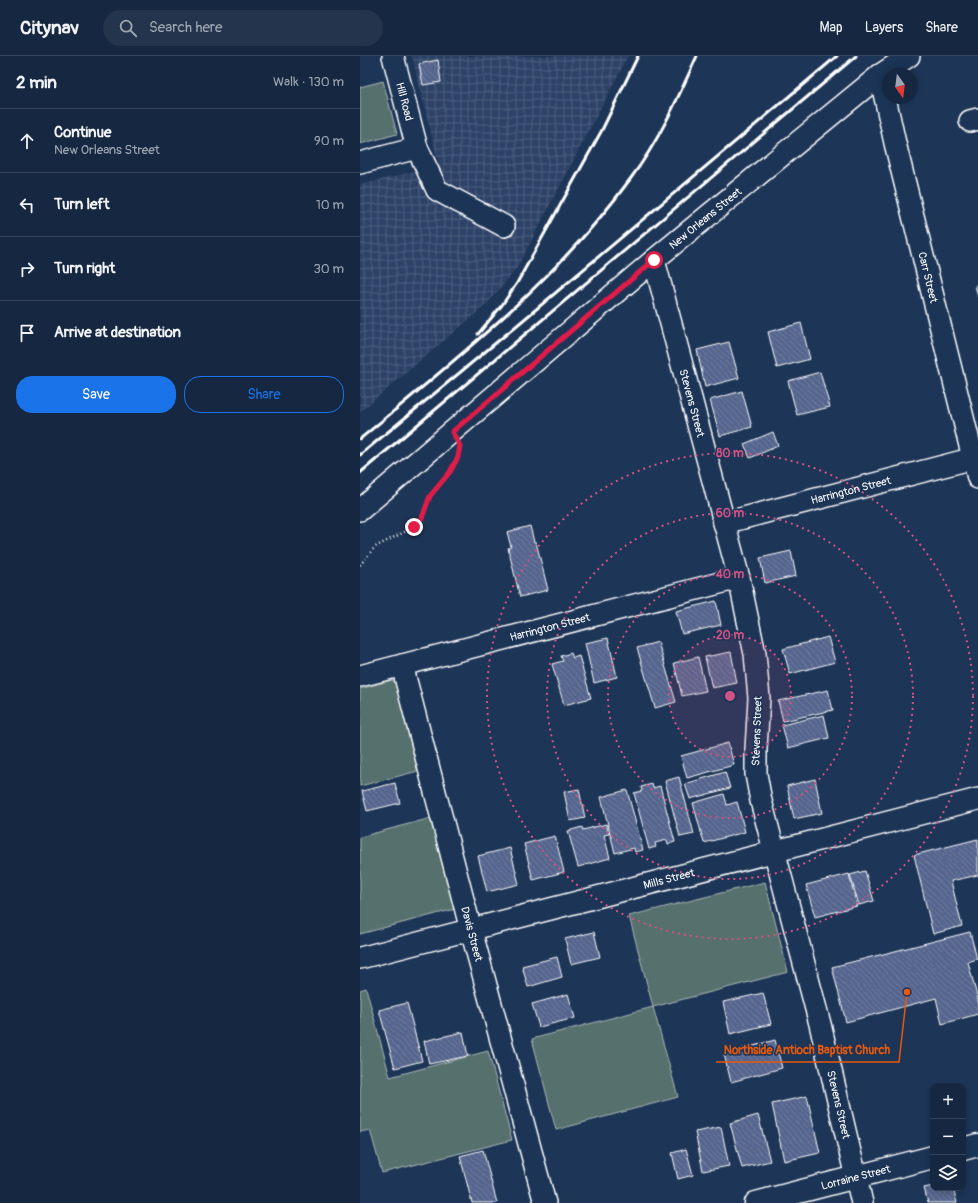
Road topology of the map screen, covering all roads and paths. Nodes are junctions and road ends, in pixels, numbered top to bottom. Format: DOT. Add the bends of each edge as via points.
graph roads {
  1 [pos="393,56"];
  2 [pos="909,56"];
  3 [pos="880,76"];
  4 [pos="417,148"];
  5 [pos="360,163"];
  6 [pos="504,226"];
  7 [pos="654,260"];
  8 [pos="452,432"];
  9 [pos="975,458"];
  10 [pos="978,478"];
  11 [pos="360,510"];
  12 [pos="724,522"];
  13 [pos="360,565"];
  14 [pos="739,578"];
  15 [pos="402,665"];
  16 [pos="360,676"];
  17 [pos="978,799"];
  18 [pos="774,852"];
  19 [pos="471,930"];
  20 [pos="360,958"];
  21 [pos="978,1145"];
  22 [pos="966,1148"];
  23 [pos="930,1158"];
  24 [pos="855,1177"];
  25 [pos="545,1203"];
  26 [pos="756,1203"];
  27 [pos="862,1203"];
  1 -- 4 [label="street, Hill Road"];
  2 -- 3 [label="street, New Orleans Street"];
  3 -- 7 [label="street, New Orleans Street"];
  3 -- 9 [label="street, Carr Street"];
  4 -- 5 [label="street"];
  4 -- 6 [label="street, Hill Road" via="437,190"];
  7 -- 8 [label="street, New Orleans Street"];
  7 -- 12 [label="street, Stevens Street"];
  8 -- 11 [label="street, New Orleans Street"];
  8 -- 13 [label="path" via="460,446 458,457 450,472 430,496 422,518 414,527 376,547"];
  9 -- 10 [label="street, Carr Street"];
  9 -- 12 [label="street, Harrington Street"];
  12 -- 14 [label="street, Stevens Street"];
  14 -- 15 [label="street, Harrington Street"];
  14 -- 18 [label="street, Stevens Street" via="755,654 759,698 756,774"];
  15 -- 16 [label="street, Harrington Street"];
  15 -- 19 [label="street, Davis Street"];
  17 -- 18 [label="street, Mills Street"];
  18 -- 19 [label="street, Mills Street"];
  18 -- 24 [label="street, Stevens Street" via="820,1024"];
  19 -- 20 [label="street, Mills Street"];
  19 -- 25 [label="street, Davis Street"];
  21 -- 22 [label="main road"];
  23 -- 24 [label="main road, Lorraine Street"];
  24 -- 26 [label="main road, Lorraine Street"];
  24 -- 27 [label="street, Stevens Street"];
}
